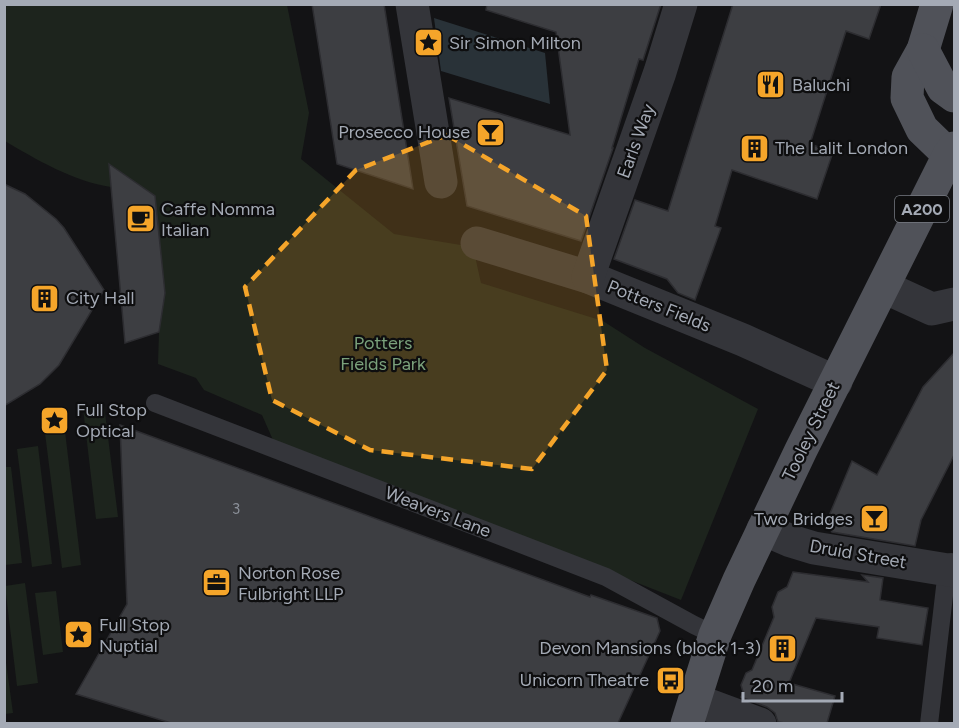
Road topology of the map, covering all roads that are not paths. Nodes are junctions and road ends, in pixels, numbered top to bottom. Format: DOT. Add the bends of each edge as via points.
graph roads {
  1 [pos="412,4"];
  2 [pos="681,4"];
  3 [pos="937,4"];
  4 [pos="923,50"];
  5 [pos="954,96"];
  6 [pos="952,152"];
  7 [pos="441,182"];
  8 [pos="477,243"];
  9 [pos="588,277"];
  10 [pos="884,287"];
  11 [pos="954,304"];
  12 [pos="836,382"];
  13 [pos="155,403"];
  14 [pos="763,530"];
  15 [pos="952,565"];
  16 [pos="716,635"];
  17 [pos="691,712"];
  18 [pos="760,723"];
  19 [pos="928,723"];
  1 -- 7 [label="street"];
  2 -- 9 [label="street, Earls Way"];
  3 -- 4 [label="main road, A200"];
  4 -- 5 [label="main road" via="943,88"];
  4 -- 6 [label="main road, A200" via="908,77 907,98 922,129"];
  6 -- 10 [label="main road, Tooley Street / A200"];
  8 -- 9 [label="street, Potters Fields"];
  9 -- 12 [label="street, Potters Fields"];
  10 -- 11 [label="street" via="932,309"];
  10 -- 12 [label="main road, Tooley Street / A200"];
  12 -- 14 [label="main road, Tooley Street / A200"];
  13 -- 16 [label="lane, Weavers Lane" via="606,577"];
  14 -- 15 [label="street, Druid Street" via="814,548"];
  14 -- 16 [label="main road, Tooley Street / A200"];
  15 -- 19 [label="lane"];
  16 -- 17 [label="main road, Tooley Street / A200"];
  17 -- 18 [label="street"];
}
